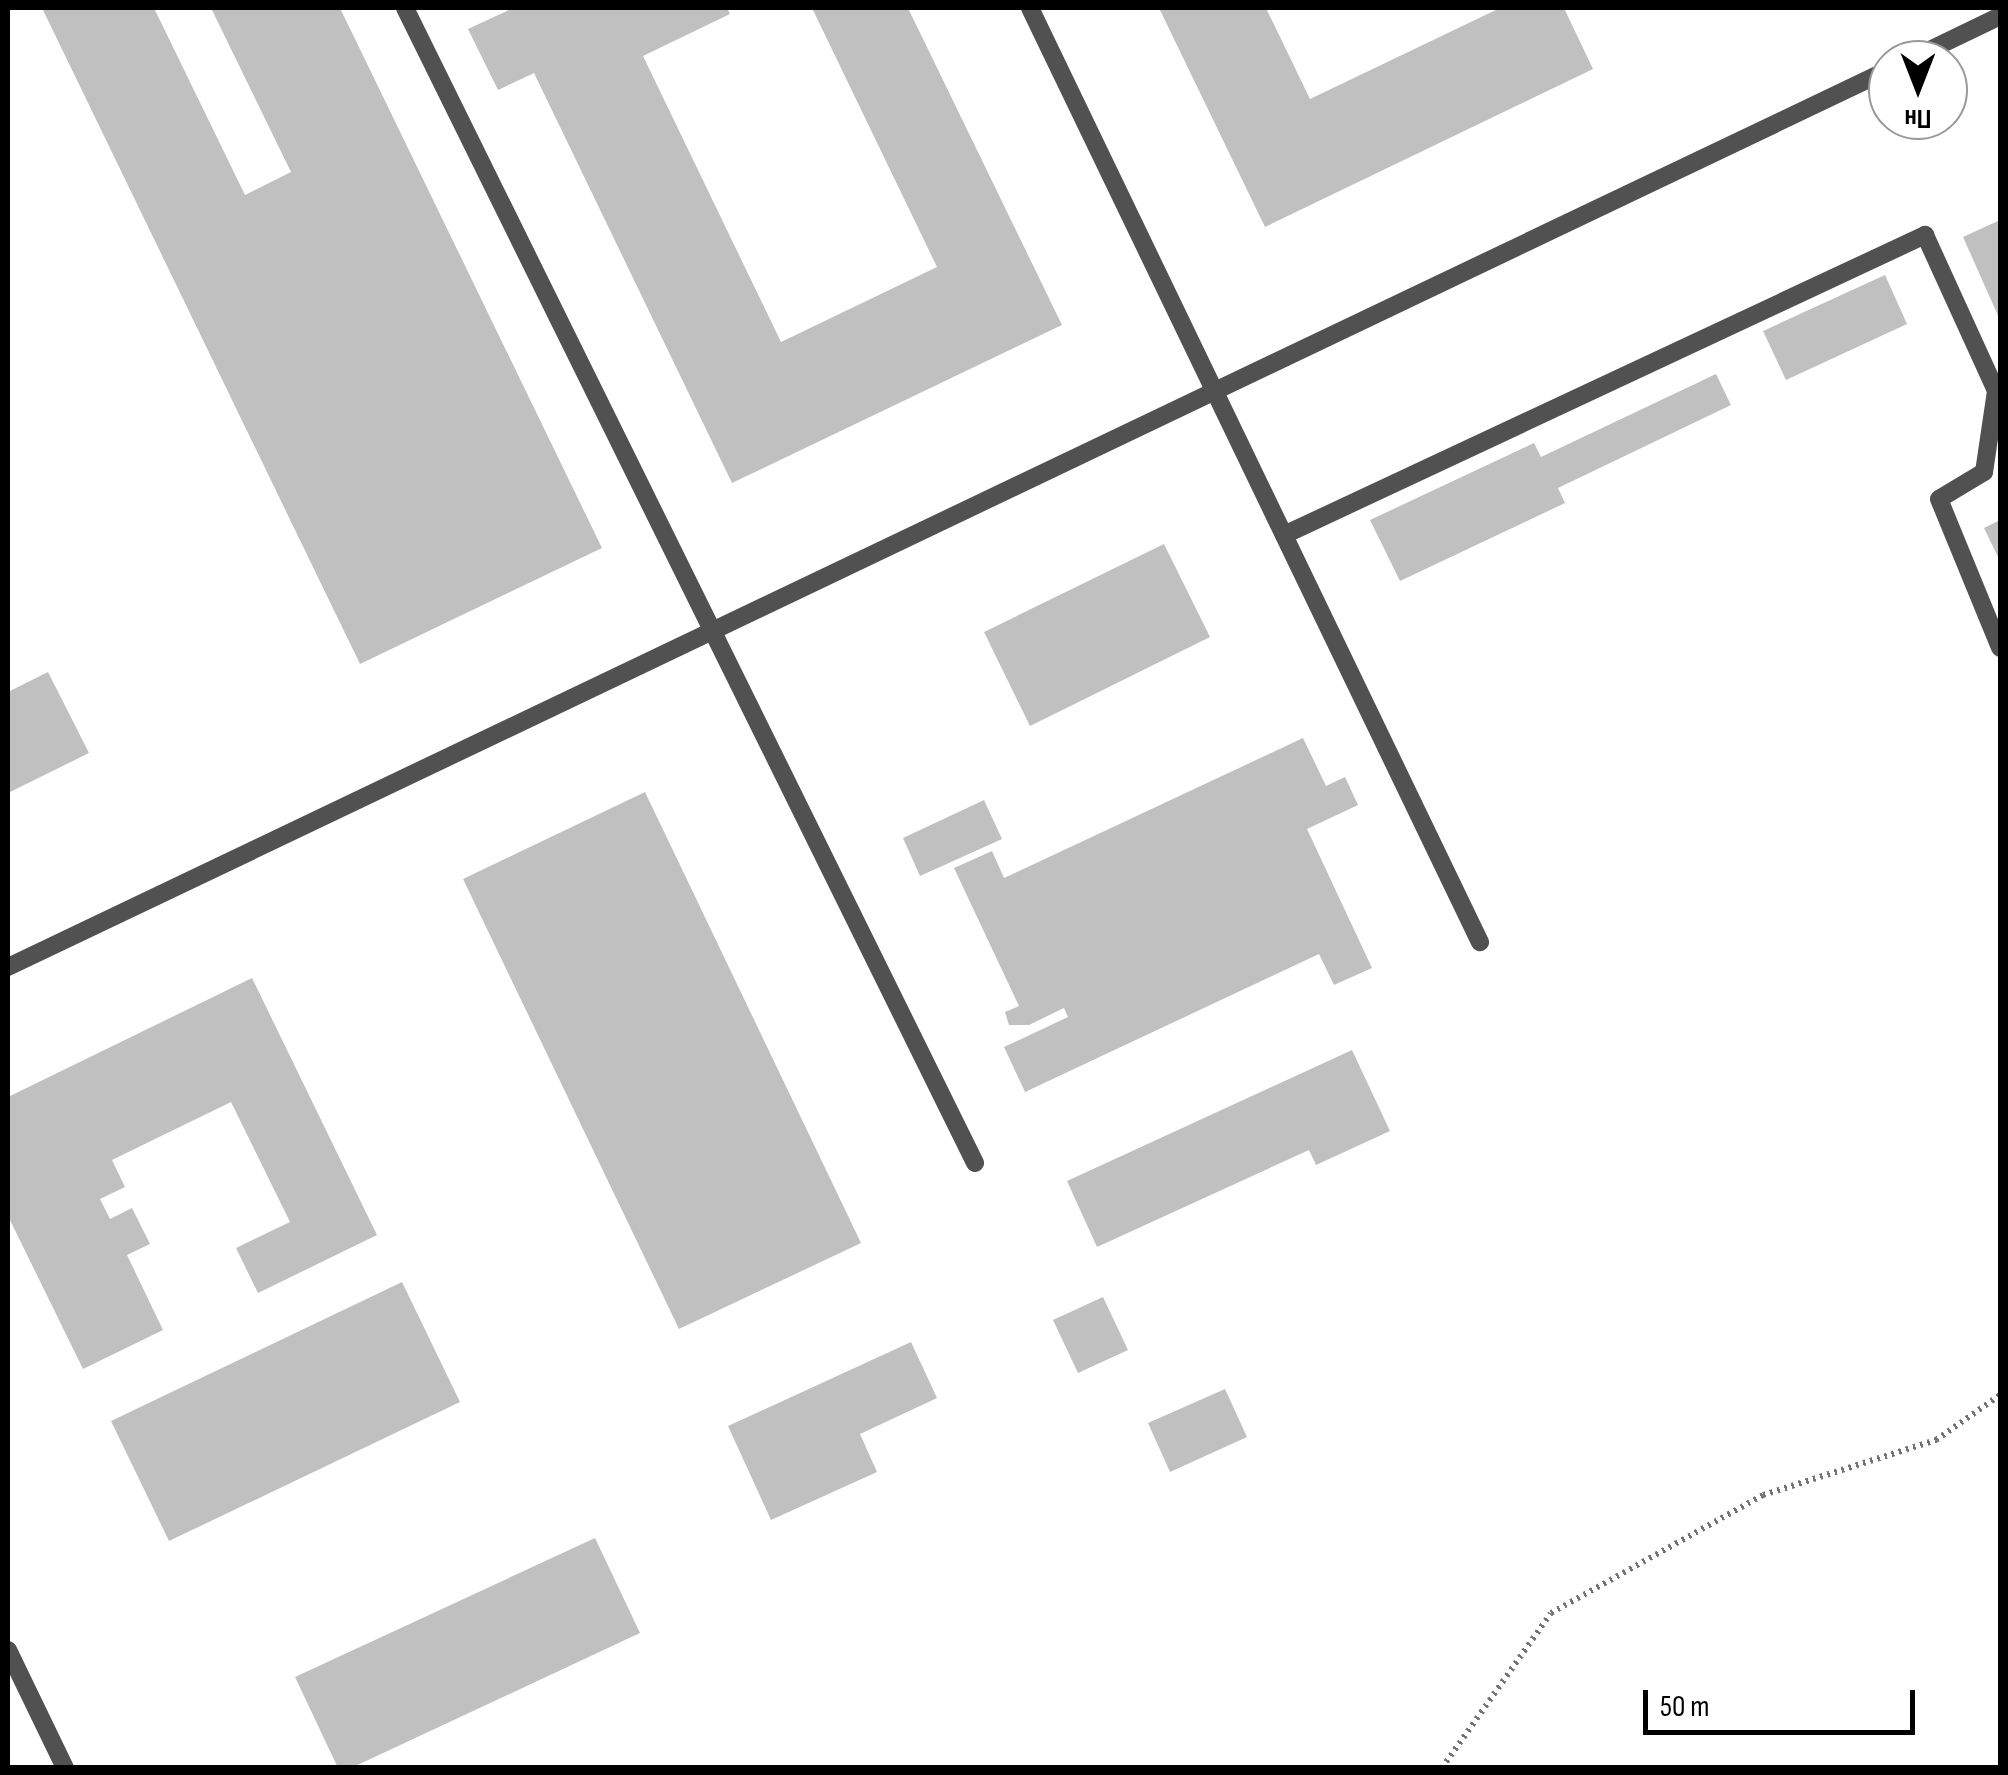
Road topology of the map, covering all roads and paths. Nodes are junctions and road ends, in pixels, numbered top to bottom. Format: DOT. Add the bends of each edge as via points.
graph roads {
  1 [pos="405,8"];
  2 [pos="1030,8"];
  3 [pos="2000,16"];
  4 [pos="1950,40"];
  5 [pos="1868,80"];
  6 [pos="1214,391"];
  7 [pos="1284,535"];
  8 [pos="714,630"];
  9 [pos="2000,648"];
  10 [pos="1480,942"];
  11 [pos="8,967"];
  12 [pos="976,1164"];
  13 [pos="2000,1395"];
  14 [pos="8,1650"];
  15 [pos="65,1768"];
  16 [pos="1442,1768"];
  1 -- 8 [label="lane"];
  2 -- 6 [label="lane"];
  3 -- 4 [label="lane"];
  5 -- 6 [label="lane"];
  6 -- 7 [label="lane"];
  6 -- 8 [label="lane"];
  7 -- 9 [label="lane" via="1926,235 1996,392 1984,472 1939,498"];
  7 -- 10 [label="lane"];
  8 -- 11 [label="lane"];
  8 -- 12 [label="lane"];
  13 -- 16 [label="path" via="1936,1440 1763,1495 1551,1613"];
  14 -- 15 [label="lane"];
}
